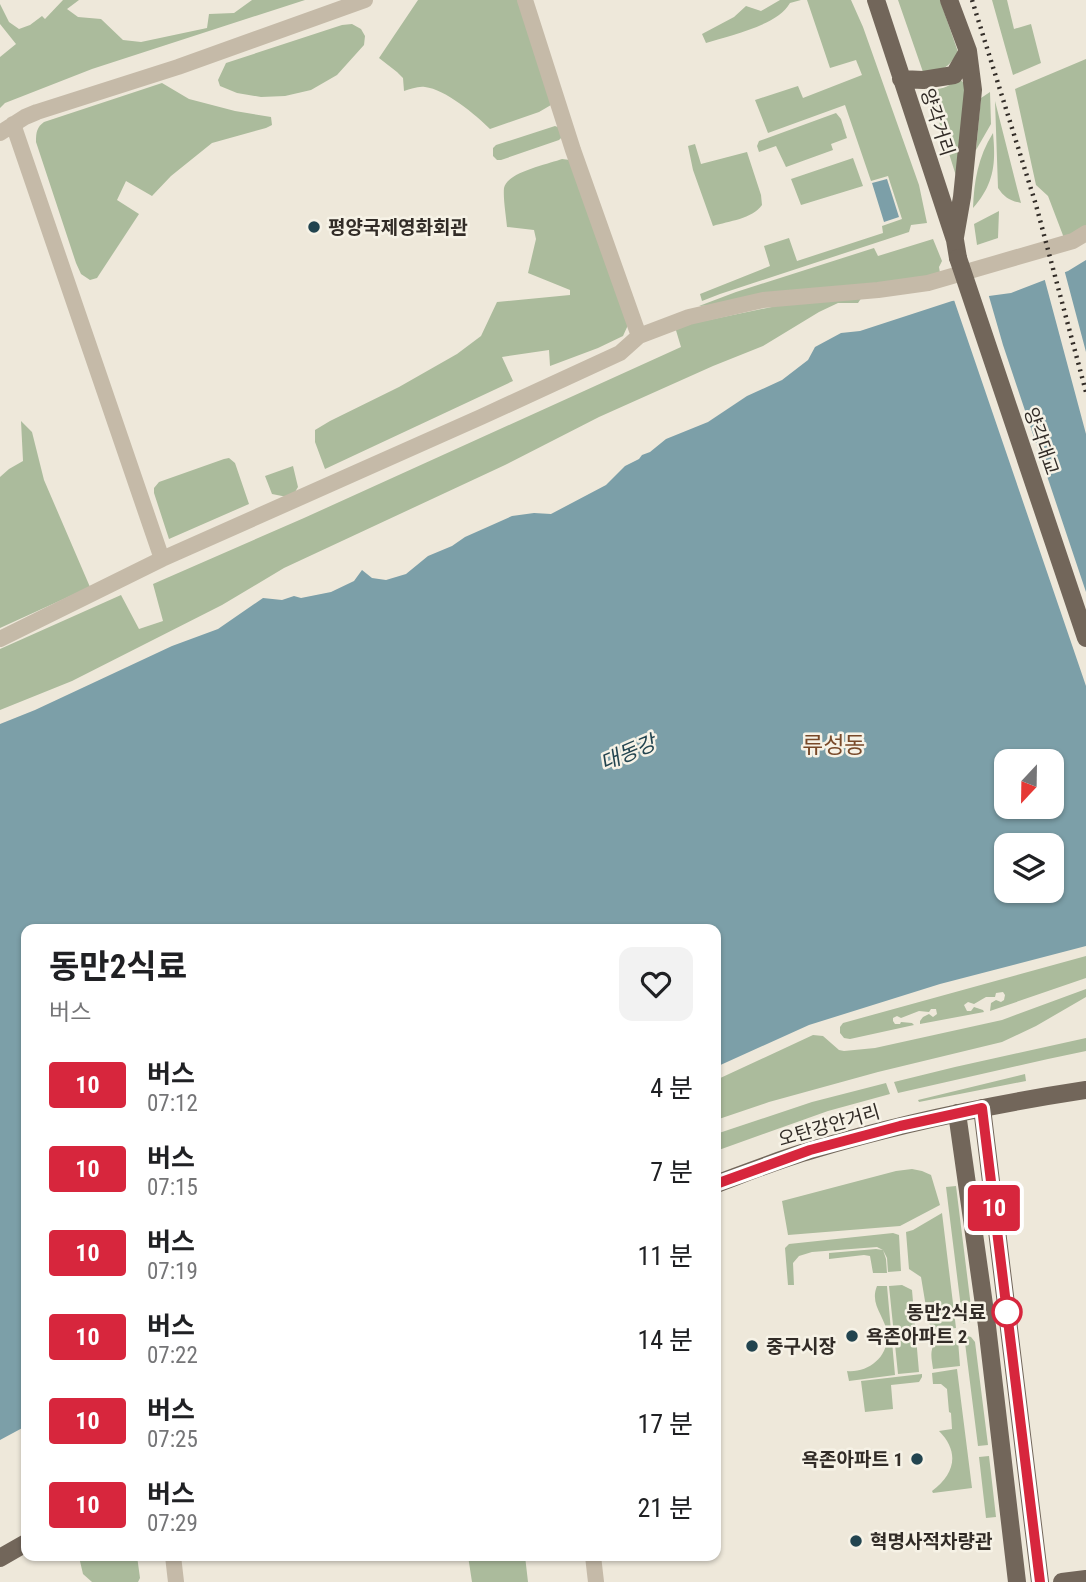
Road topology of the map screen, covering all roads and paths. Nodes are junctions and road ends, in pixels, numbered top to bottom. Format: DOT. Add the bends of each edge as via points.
graph roads {
  1 [pos="365,0"];
  2 [pos="524,0"];
  3 [pos="869,0"];
  4 [pos="949,0"];
  5 [pos="879,7"];
  6 [pos="968,51"];
  7 [pos="901,79"];
  8 [pos="6,129"];
  9 [pos="1086,233"];
  10 [pos="956,249"];
  11 [pos="639,336"];
  12 [pos="162,559"];
  13 [pos="1086,638"];
  14 [pos="0,639"];
  15 [pos="1086,1090"];
  16 [pos="982,1108"];
  17 [pos="957,1113"];
  18 [pos="721,1182"];
  19 [pos="21,1546"];
  20 [pos="0,1558"];
  21 [pos="174,1561"];
  22 [pos="594,1561"];
  23 [pos="1086,1579"];
  24 [pos="176,1582"];
  25 [pos="596,1582"];
  26 [pos="1017,1582"];
  27 [pos="1040,1582"];
  28 [pos="1062,1582"];
  1 -- 8 [label="street" via="37,112"];
  2 -- 11 [label="street"];
  3 -- 5 [label="main road"];
  4 -- 6 [label="main road"];
  5 -- 7 [label="main road, 양각거리"];
  6 -- 7 [label="main road" via="954,75"];
  6 -- 10 [label="main road" via="973,90"];
  7 -- 10 [label="main road, 양각거리"];
  8 -- 12 [label="street"];
  9 -- 11 [label="street" via="1073,241 928,283 763,300 689,317"];
  10 -- 13 [label="main road, 양각대교, bridge"];
  11 -- 12 [label="street" via="620,353 481,418"];
  12 -- 14 [label="street"];
  15 -- 16 [label="main road, 오탄강안거리"];
  16 -- 17 [label="main road, 오탄강안거리"];
  16 -- 27 [label="main road"];
  17 -- 18 [label="main road, 오탄강안거리" via="810,1150"];
  17 -- 26 [label="main road"];
  19 -- 20 [label="main road"];
  21 -- 24 [label="street"];
  22 -- 25 [label="street"];
  23 -- 28 [label="main road"];
}
